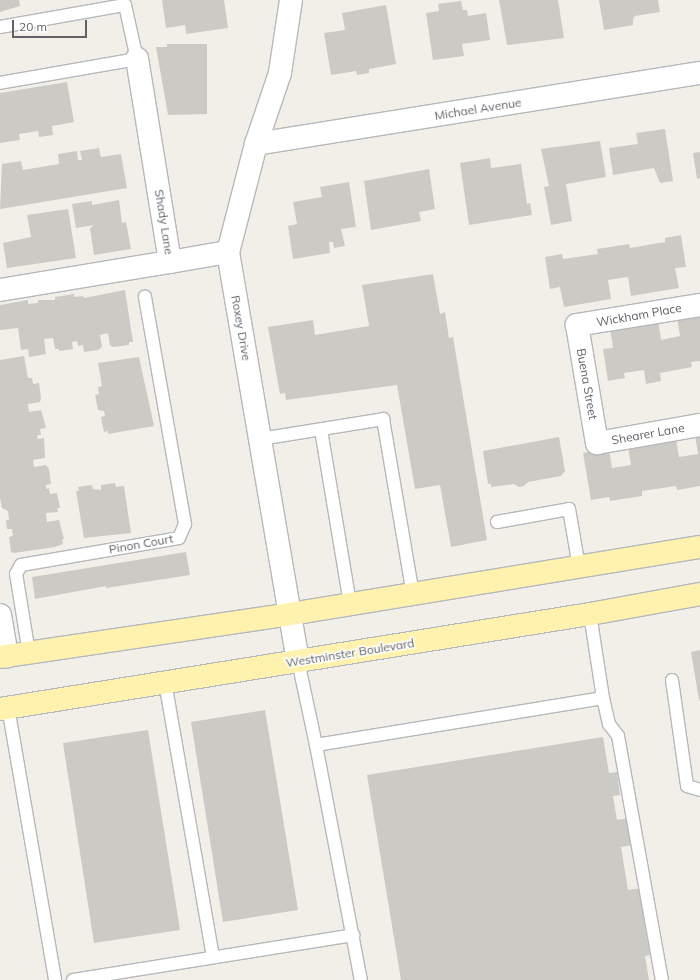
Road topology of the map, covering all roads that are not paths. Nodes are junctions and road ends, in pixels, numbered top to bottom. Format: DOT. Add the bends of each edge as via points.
graph roads {
  1 [pos="291,0"];
  2 [pos="0,27"];
  3 [pos="137,59"];
  4 [pos="700,73"];
  5 [pos="0,83"];
  6 [pos="256,144"];
  7 [pos="228,252"];
  8 [pos="170,262"];
  9 [pos="0,290"];
  10 [pos="145,296"];
  11 [pos="700,304"];
  12 [pos="577,325"];
  13 [pos="700,425"];
  14 [pos="321,430"];
  15 [pos="260,439"];
  16 [pos="597,442"];
  17 [pos="498,522"];
  18 [pos="700,547"];
  19 [pos="579,567"];
  20 [pos="412,594"];
  21 [pos="700,594"];
  22 [pos="350,604"];
  23 [pos="290,614"];
  24 [pos="590,614"];
  25 [pos="0,615"];
  26 [pos="29,653"];
  27 [pos="3,657"];
  28 [pos="298,661"];
  29 [pos="672,680"];
  30 [pos="165,682"];
  31 [pos="603,698"];
  32 [pos="4,708"];
  33 [pos="316,745"];
  34 [pos="700,790"];
  35 [pos="353,935"];
  36 [pos="214,957"];
  37 [pos="55,980"];
  38 [pos="73,980"];
  39 [pos="362,980"];
  40 [pos="662,980"];
  1 -- 6 [label="street, Roxey Drive" via="280,73"];
  2 -- 3 [label="lane" via="125,4"];
  3 -- 5 [label="lane"];
  3 -- 8 [label="street, Shady Lane"];
  4 -- 6 [label="street, Michael Avenue"];
  6 -- 7 [label="street, Roxey Drive"];
  7 -- 8 [label="street"];
  7 -- 15 [label="street, Roxey Drive"];
  8 -- 9 [label="street, Shady Lane"];
  10 -- 26 [label="lane, Pinon Court" via="185,524 179,538 21,565 16,574"];
  11 -- 12 [label="street, Wickham Place"];
  12 -- 16 [label="street, Buena Street"];
  13 -- 16 [label="street, Shearer Lane"];
  14 -- 15 [label="lane"];
  14 -- 20 [label="lane" via="383,419"];
  14 -- 22 [label="lane"];
  15 -- 23 [label="street, Roxey Drive"];
  17 -- 19 [label="lane" via="569,509"];
  18 -- 19 [label="main road"];
  19 -- 20 [label="main road"];
  20 -- 22 [label="main road"];
  21 -- 24 [label="main road, Westminster Boulevard"];
  22 -- 23 [label="main road"];
  23 -- 26 [label="main road"];
  23 -- 28 [label="street, Roxey Drive"];
  24 -- 28 [label="main road, Westminster Boulevard"];
  24 -- 31 [label="lane"];
  25 -- 27 [label="street"];
  26 -- 27 [label="main road"];
  28 -- 30 [label="main road, Westminster Boulevard"];
  28 -- 33 [label="lane"];
  29 -- 34 [label="lane" via="687,786"];
  30 -- 32 [label="main road, Westminster Boulevard"];
  30 -- 36 [label="lane"];
  31 -- 33 [label="lane"];
  31 -- 40 [label="lane" via="609,724 618,736"];
  32 -- 37 [label="lane"];
  33 -- 35 [label="lane"];
  35 -- 36 [label="lane"];
  35 -- 39 [label="lane"];
  36 -- 38 [label="lane"];
}
